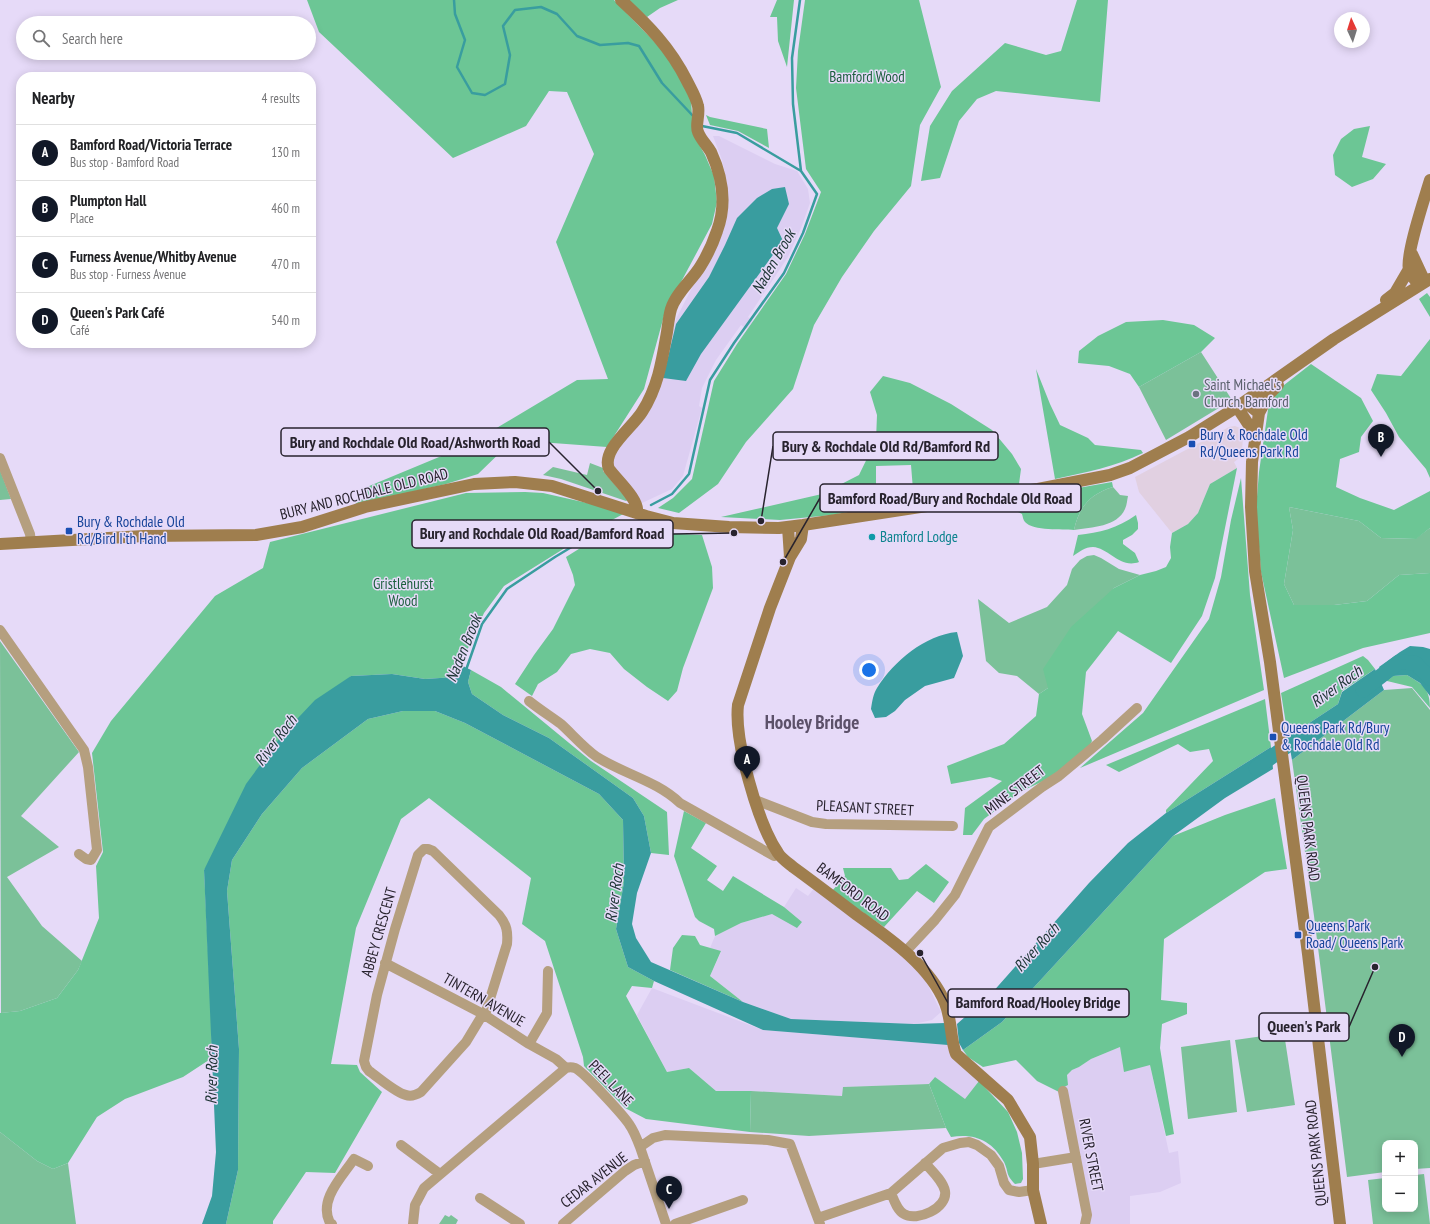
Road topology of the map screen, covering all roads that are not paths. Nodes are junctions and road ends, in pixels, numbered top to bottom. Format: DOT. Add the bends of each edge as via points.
graph roads {
  1 [pos="621,0"];
  2 [pos="1430,180"];
  3 [pos="1410,249"];
  4 [pos="1409,269"];
  5 [pos="1430,270"];
  6 [pos="1425,282"];
  7 [pos="1360,321"];
  8 [pos="1314,353"];
  9 [pos="1241,405"];
  10 [pos="1259,413"];
  11 [pos="1256,436"];
  12 [pos="0,458"];
  13 [pos="637,513"];
  14 [pos="803,525"];
  15 [pos="788,527"];
  16 [pos="31,542"];
  17 [pos="0,544"];
  18 [pos="790,556"];
  19 [pos="0,630"];
  20 [pos="528,701"];
  21 [pos="1137,708"];
  22 [pos="755,800"];
  23 [pos="953,826"];
  24 [pos="79,854"];
  25 [pos="778,854"];
  26 [pos="905,952"];
  27 [pos="385,964"];
  28 [pos="548,971"];
  29 [pos="484,1014"];
  30 [pos="529,1044"];
  31 [pos="566,1068"];
  32 [pos="1063,1091"];
  33 [pos="402,1145"];
  34 [pos="640,1147"];
  35 [pos="1076,1157"];
  36 [pos="645,1161"];
  37 [pos="925,1164"];
  38 [pos="1033,1164"];
  39 [pos="368,1166"];
  40 [pos="440,1174"];
  41 [pos="1033,1190"];
  42 [pos="891,1193"];
  43 [pos="480,1198"];
  44 [pos="743,1200"];
  45 [pos="819,1221"];
  46 [pos="332,1224"];
  47 [pos="412,1224"];
  48 [pos="520,1224"];
  49 [pos="563,1224"];
  50 [pos="666,1224"];
  51 [pos="675,1224"];
  52 [pos="1041,1224"];
  53 [pos="1085,1224"];
  54 [pos="1340,1224"];
  1 -- 13 [label="street" via="674,56 693,92 699,115 697,131 710,151 721,179 724,205 717,231 701,266 671,308 658,379 647,404 608,457 609,469 635,501"];
  2 -- 3 [label="street"];
  3 -- 4 [label="street"];
  3 -- 5 [label="street" via="1421,265"];
  3 -- 6 [label="street"];
  4 -- 6 [label="street" via="1413,278"];
  4 -- 7 [label="street" via="1395,293"];
  6 -- 7 [label="street, BURY AND ROCHDALE OLD ROAD"];
  7 -- 8 [label="street, BURY AND ROCHDALE OLD ROAD"];
  8 -- 9 [label="street, BURY AND ROCHDALE OLD ROAD"];
  8 -- 10 [label="street, BURY AND ROCHDALE OLD ROAD" via="1308,362 1269,394"];
  9 -- 10 [label="street"];
  9 -- 11 [label="street"];
  9 -- 14 [label="street, BURY AND ROCHDALE OLD ROAD" via="1189,437 1130,468 1110,475 1038,489"];
  10 -- 11 [label="street, QUEENS PARK ROAD"];
  11 -- 54 [label="street, QUEENS PARK ROAD" via="1252,462 1251,507 1255,571 1270,662"];
  12 -- 16 [label="street" via="28,528"];
  13 -- 15 [label="street, BURY AND ROCHDALE OLD ROAD" via="673,523 729,527"];
  13 -- 16 [label="street, BURY AND ROCHDALE OLD ROAD" via="552,486 515,482 474,484 365,507 302,527 256,535 144,536"];
  14 -- 15 [label="street, BURY AND ROCHDALE OLD ROAD"];
  14 -- 18 [label="street, BAMFORD ROAD" via="801,539"];
  15 -- 18 [label="street, BAMFORD ROAD"];
  16 -- 17 [label="street, BURY AND ROCHDALE OLD ROAD"];
  18 -- 22 [label="street, BAMFORD ROAD" via="738,705 738,726"];
  19 -- 24 [label="street" via="84,750 97,850 91,860"];
  20 -- 25 [label="street" via="560,724 595,756 656,786 680,803 774,856"];
  21 -- 26 [label="street, MINE STREET" via="1059,776 990,827 955,895"];
  22 -- 23 [label="street, PLEASANT STREET" via="812,822 826,824"];
  22 -- 25 [label="street, BAMFORD ROAD"];
  25 -- 26 [label="street, BAMFORD ROAD"];
  26 -- 38 [label="street, BAMFORD ROAD" via="934,984 945,1003 956,1054 1008,1100 1030,1137"];
  27 -- 29 [label="street, TINTERN AVENUE"];
  27 -- 29 [label="street, ABBEY CRESCENT" via="364,1061 369,1071 400,1093 413,1096 421,1092 466,1042"];
  27 -- 29 [label="street, ABBEY CRESCENT" via="418,855 424,849 428,849 499,916 507,928 506,944"];
  28 -- 30 [label="street" via="547,1013"];
  29 -- 30 [label="street, TINTERN AVENUE"];
  30 -- 31 [label="street, TINTERN AVENUE"];
  31 -- 34 [label="street, PEEL LANE" via="576,1068 585,1076 628,1123"];
  31 -- 40 [label="street, PEEL LANE"];
  32 -- 35 [label="street, RIVER STREET"];
  33 -- 40 [label="street"];
  34 -- 36 [label="street, PEEL LANE"];
  34 -- 45 [label="street" via="653,1138 665,1135 768,1140 790,1144"];
  35 -- 38 [label="street"];
  35 -- 53 [label="street, RIVER STREET" via="1087,1215"];
  36 -- 49 [label="street, CEDAR AVENUE" via="625,1171"];
  36 -- 50 [label="street, PEEL LANE"];
  37 -- 41 [label="street" via="943,1148 970,1142 991,1154 1009,1190"];
  37 -- 42 [label="street"];
  37 -- 42 [label="street" via="945,1191 945,1198 938,1208 915,1217 908,1216 898,1208"];
  38 -- 41 [label="street, BAMFORD ROAD"];
  39 -- 46 [label="street" via="354,1159 329,1196 327,1217"];
  40 -- 47 [label="street, PEEL LANE" via="424,1188 415,1205"];
  41 -- 52 [label="street, BAMFORD ROAD"];
  42 -- 45 [label="street"];
  43 -- 48 [label="street"];
  44 -- 51 [label="street"];
}
